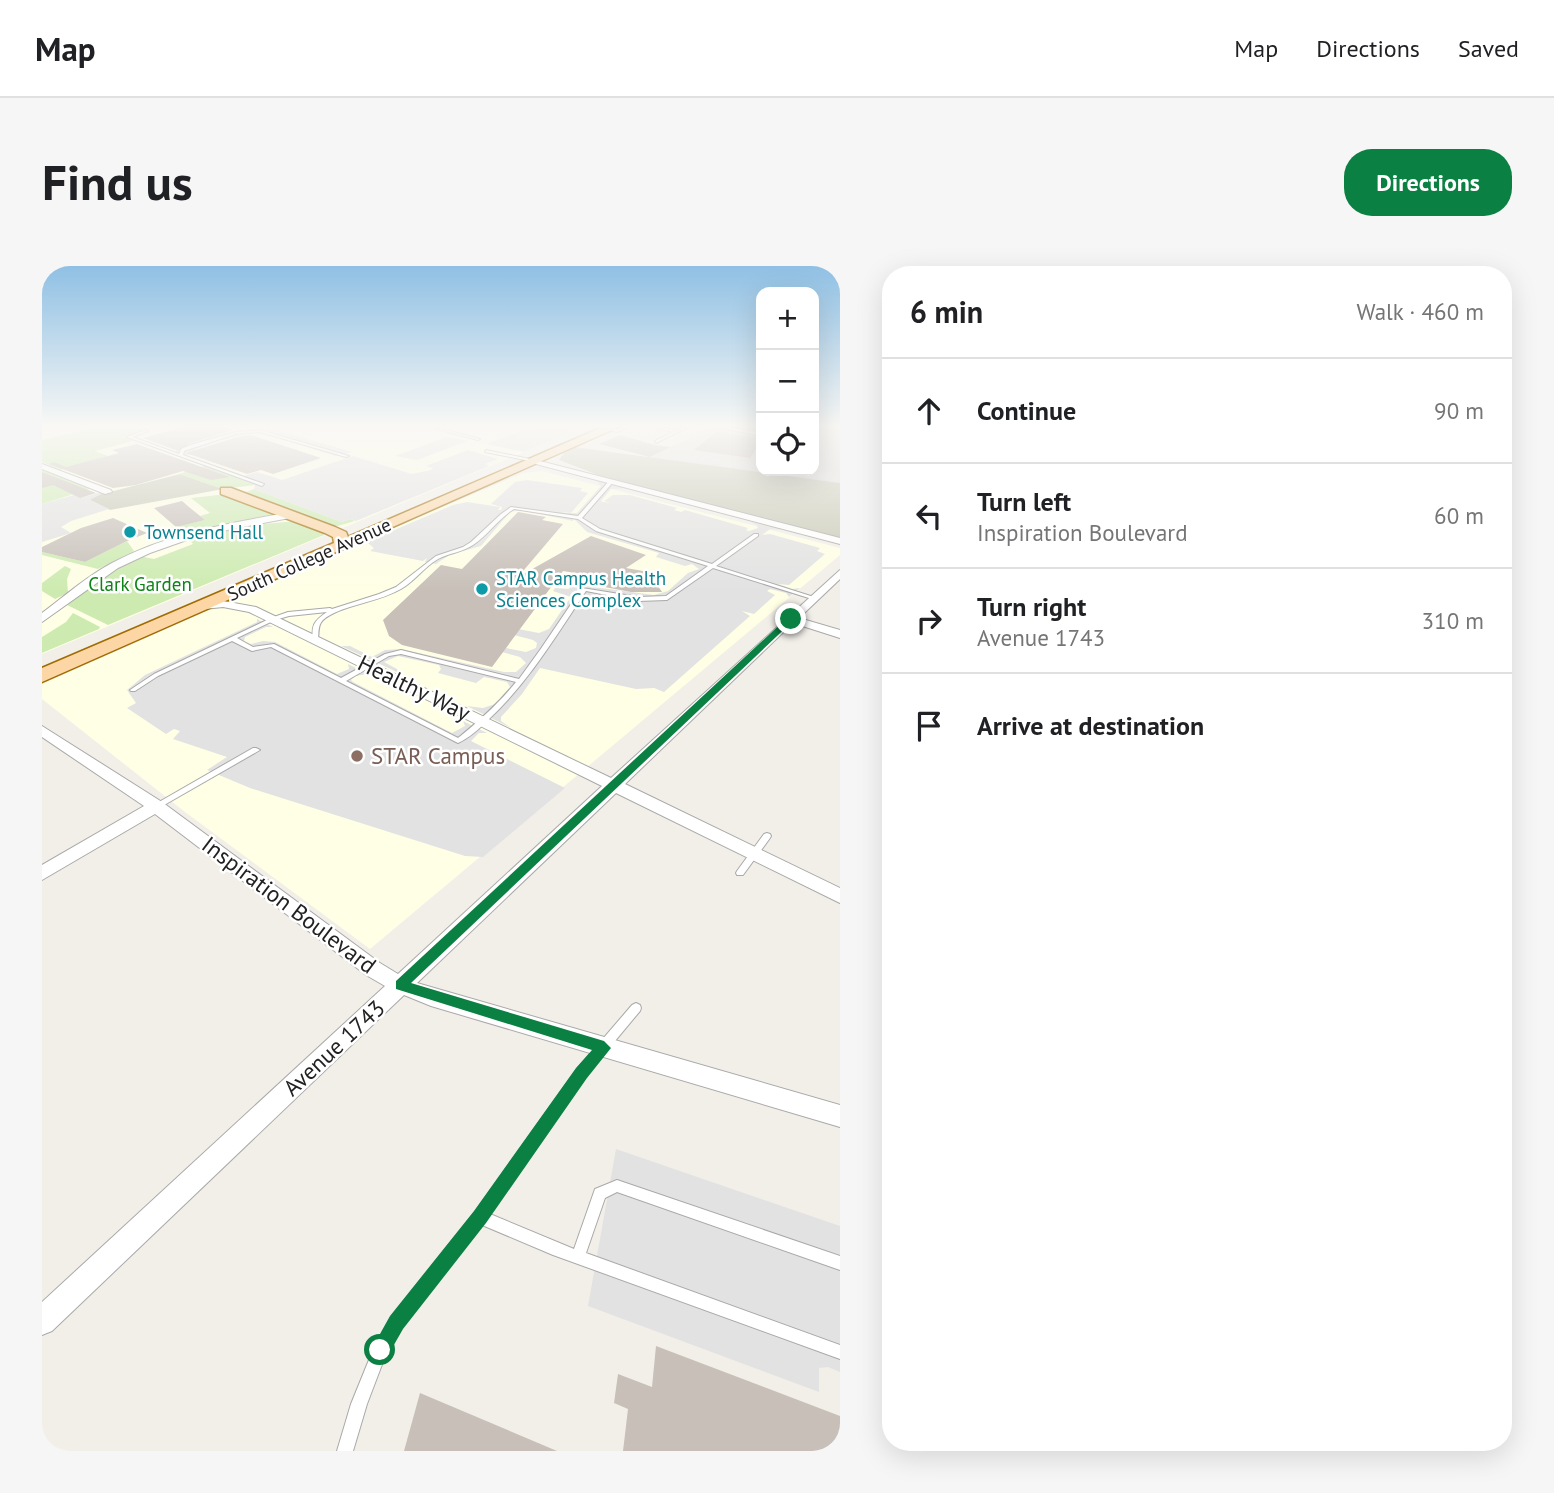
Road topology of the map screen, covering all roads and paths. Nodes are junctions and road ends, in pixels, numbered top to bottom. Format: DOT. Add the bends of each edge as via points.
graph roads {
  1 [pos="79,481"];
  2 [pos="252,481"];
  3 [pos="477,481"];
  4 [pos="612,481"];
  5 [pos="613,481"];
  6 [pos="262,485"];
  7 [pos="226,491"];
  8 [pos="108,492"];
  9 [pos="292,515"];
  10 [pos="579,518"];
  11 [pos="756,535"];
  12 [pos="341,540"];
  13 [pos="840,541"];
  14 [pos="713,566"];
  15 [pos="840,573"];
  16 [pos="242,589"];
  17 [pos="814,597"];
  18 [pos="199,608"];
  19 [pos="253,609"];
  20 [pos="335,610"];
  21 [pos="42,618"];
  22 [pos="273,619"];
  23 [pos="791,619"];
  24 [pos="840,634"];
  25 [pos="232,639"];
  26 [pos="316,641"];
  27 [pos="42,664"];
  28 [pos="367,666"];
  29 [pos="42,676"];
  30 [pos="341,681"];
  31 [pos="520,681"];
  32 [pos="133,690"];
  33 [pos="484,722"];
  34 [pos="42,730"];
  35 [pos="256,750"];
  36 [pos="614,785"];
  37 [pos="156,806"];
  38 [pos="767,836"];
  39 [pos="754,854"];
  40 [pos="42,873"];
  41 [pos="740,873"];
  42 [pos="840,896"];
  43 [pos="400,985"];
  44 [pos="636,1008"];
  45 [pos="604,1048"];
  46 [pos="840,1116"];
  47 [pos="480,1217"];
  48 [pos="578,1256"];
  49 [pos="840,1263"];
  50 [pos="42,1321"];
  51 [pos="840,1352"];
  52 [pos="345,1451"];
  1 -- 8 [label="street"];
  2 -- 6 [label="lane"];
  3 -- 12 [label="main road, South College Avenue"];
  4 -- 10 [label="lane"];
  5 -- 13 [label="street"];
  7 -- 9 [label="main road"];
  9 -- 12 [label="main road"];
  9 -- 21 [label="street" via="199,533 146,551 114,566"];
  10 -- 14 [label="lane" via="598,530"];
  10 -- 20 [label="lane" via="509,509 475,541 436,559 410,582 379,598"];
  11 -- 14 [label="lane"];
  12 -- 16 [label="main road, South College Avenue"];
  12 -- 27 [label="main road, South College Avenue"];
  14 -- 17 [label="lane"];
  14 -- 31 [label="lane" via="667,598 638,599 584,589"];
  15 -- 17 [label="street, Avenue 1743"];
  16 -- 18 [label="main road, South College Avenue"];
  16 -- 19 [label="street" via="241,597"];
  17 -- 23 [label="street, Avenue 1743"];
  18 -- 19 [label="street, Healthy Way" via="223,604"];
  18 -- 29 [label="main road, South College Avenue"];
  19 -- 22 [label="street, Healthy Way"];
  20 -- 22 [label="lane"];
  20 -- 26 [label="lane" via="315,623"];
  22 -- 25 [label="lane"];
  22 -- 26 [label="street, Healthy Way"];
  23 -- 24 [label="street"];
  23 -- 36 [label="street, Avenue 1743"];
  25 -- 30 [label="lane" via="253,649 272,645"];
  25 -- 32 [label="lane"];
  26 -- 28 [label="street, Healthy Way"];
  28 -- 30 [label="lane"];
  28 -- 31 [label="lane" via="401,652"];
  28 -- 33 [label="street, Healthy Way"];
  30 -- 33 [label="lane" via="458,741"];
  31 -- 33 [label="lane"];
  33 -- 36 [label="street, Healthy Way"];
  34 -- 37 [label="street, Inspiration Boulevard"];
  35 -- 37 [label="lane"];
  36 -- 39 [label="street, Healthy Way"];
  36 -- 43 [label="street, Avenue 1743"];
  37 -- 40 [label="street"];
  37 -- 43 [label="street, Inspiration Boulevard"];
  38 -- 39 [label="lane"];
  39 -- 41 [label="lane"];
  39 -- 42 [label="street, Healthy Way"];
  43 -- 45 [label="street, Inspiration Boulevard"];
  43 -- 50 [label="street, Avenue 1743"];
  44 -- 45 [label="lane"];
  45 -- 46 [label="street, Inspiration Boulevard"];
  45 -- 47 [label="lane" via="581,1073"];
  47 -- 48 [label="lane"];
  47 -- 52 [label="lane" via="396,1322 380,1350"];
  48 -- 49 [label="lane" via="600,1194 617,1186"];
  48 -- 51 [label="lane"];
}
